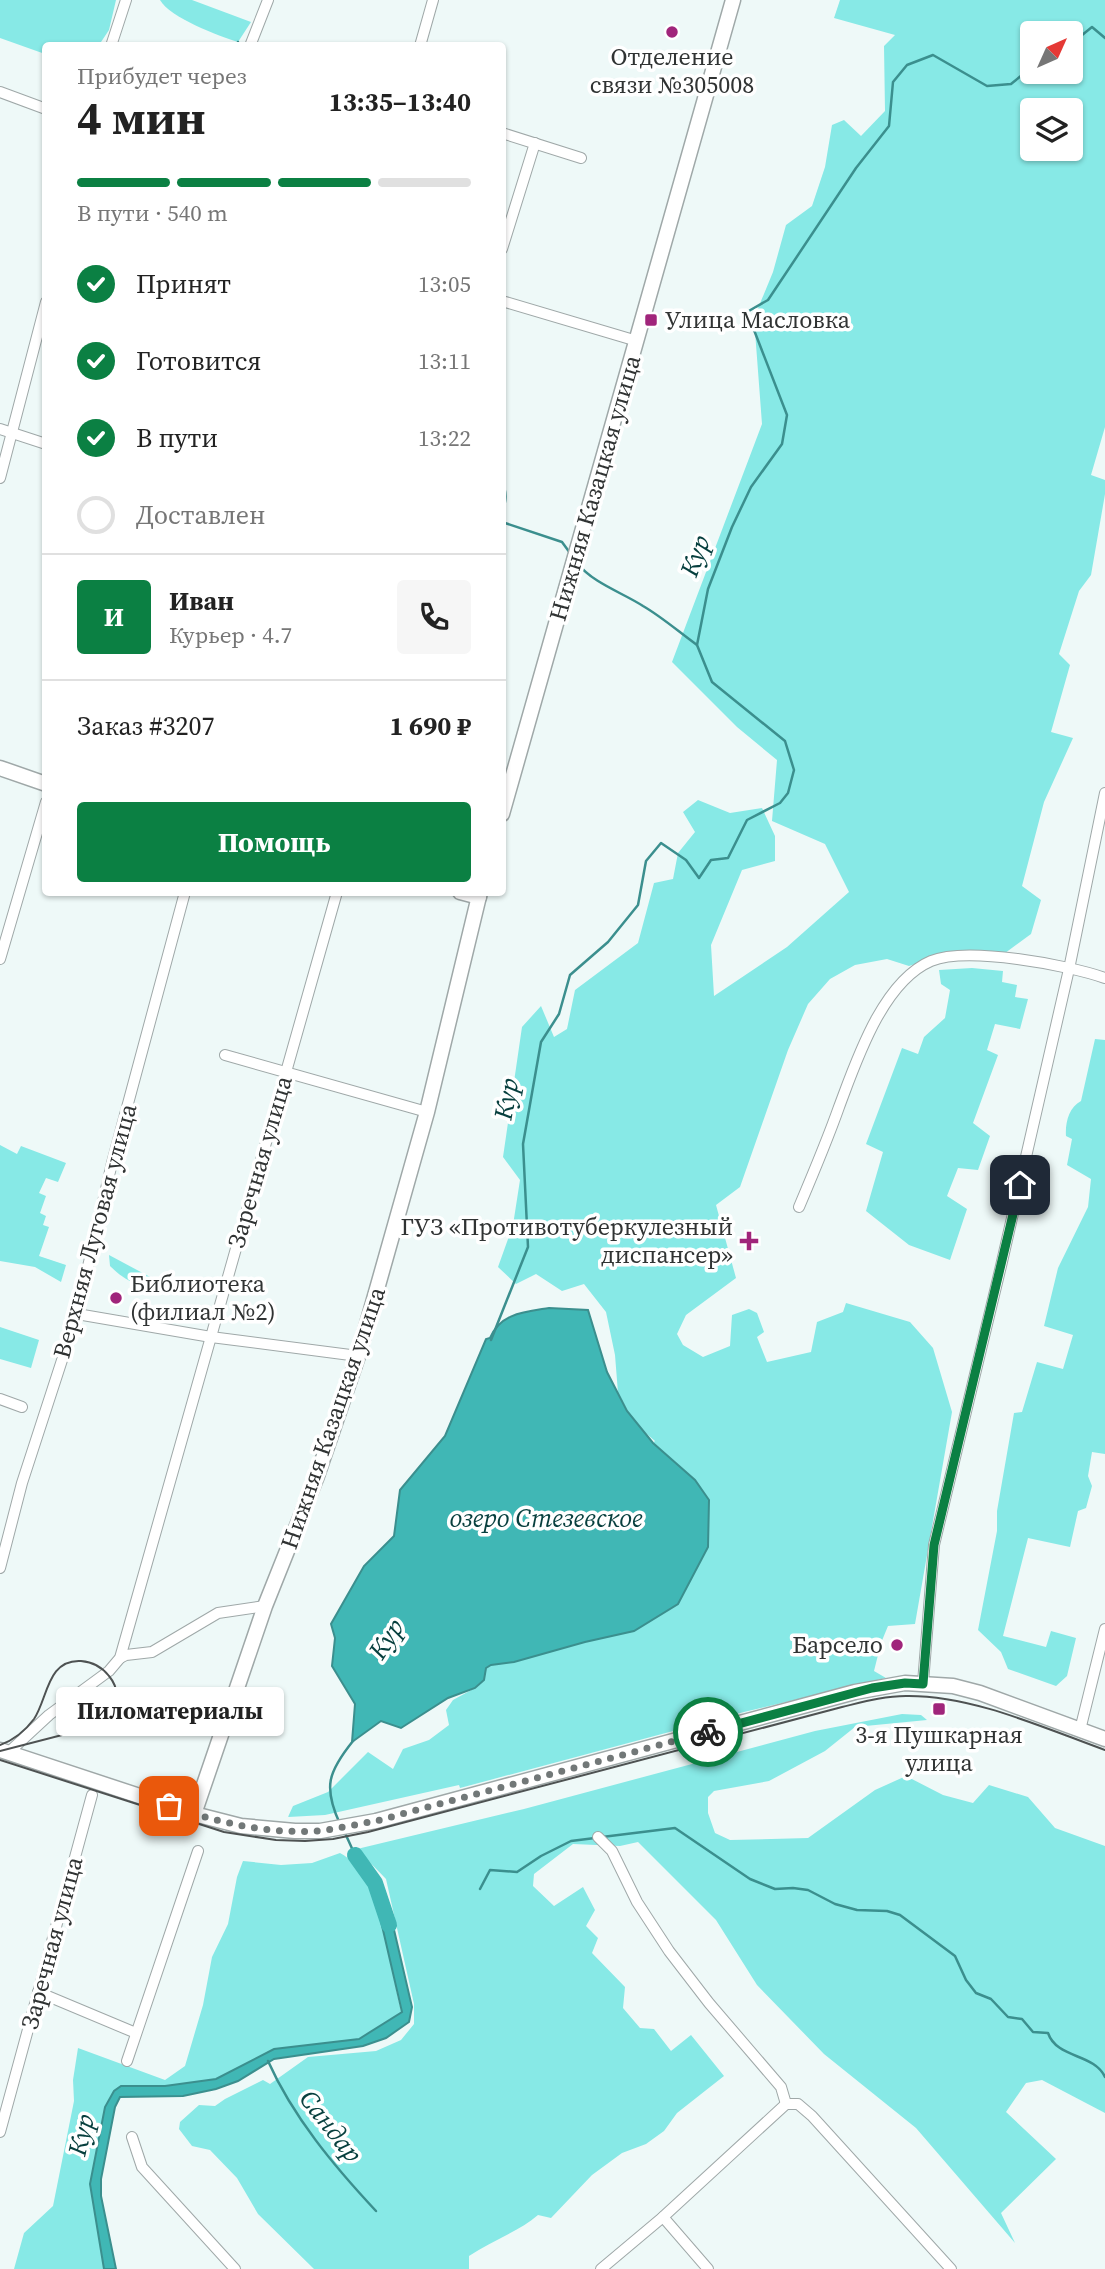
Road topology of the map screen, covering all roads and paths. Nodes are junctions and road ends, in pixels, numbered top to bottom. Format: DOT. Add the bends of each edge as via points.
graph roads {
  1 [pos="126,0"];
  2 [pos="268,0"];
  3 [pos="433,0"];
  4 [pos="733,0"];
  5 [pos="112,42"];
  6 [pos="252,42"];
  7 [pos="421,42"];
  8 [pos="0,92"];
  9 [pos="42,108"];
  10 [pos="506,134"];
  11 [pos="535,143"];
  12 [pos="581,158"];
  13 [pos="506,236"];
  14 [pos="506,302"];
  15 [pos="42,315"];
  16 [pos="637,341"];
  17 [pos="5,431"];
  18 [pos="42,443"];
  19 [pos="0,478"];
  20 [pos="0,768"];
  21 [pos="42,783"];
  22 [pos="1105,793"];
  23 [pos="506,800"];
  24 [pos="42,816"];
  25 [pos="184,896"];
  26 [pos="336,896"];
  27 [pos="479,896"];
  28 [pos="0,959"];
  29 [pos="1069,969"];
  30 [pos="1105,978"];
  31 [pos="225,1055"];
  32 [pos="285,1073"];
  33 [pos="427,1112"];
  34 [pos="799,1207"];
  35 [pos="77,1314"];
  36 [pos="211,1337"];
  37 [pos="358,1356"];
  38 [pos="0,1399"];
  39 [pos="22,1407"];
  40 [pos="0,1568"];
  41 [pos="265,1606"];
  42 [pos="1105,1629"];
  43 [pos="120,1658"];
  44 [pos="923,1684"];
  45 [pos="1080,1730"];
  46 [pos="1105,1739"];
  47 [pos="3,1752"];
  48 [pos="92,1795"];
  49 [pos="194,1814"];
  50 [pos="598,1837"];
  51 [pos="198,1851"];
  52 [pos="38,1992"];
  53 [pos="136,2033"];
  54 [pos="127,2060"];
  55 [pos="786,2104"];
  56 [pos="0,2132"];
  57 [pos="132,2137"];
  58 [pos="663,2217"];
  59 [pos="235,2269"];
  60 [pos="601,2269"];
  61 [pos="708,2269"];
  62 [pos="951,2269"];
  1 -- 5 [label="street"];
  2 -- 6 [label="street"];
  3 -- 7 [label="street"];
  4 -- 16 [label="street, Нижняя Казацкая улица"];
  8 -- 9 [label="street"];
  10 -- 11 [label="street"];
  11 -- 12 [label="street"];
  11 -- 13 [label="street"];
  14 -- 16 [label="street"];
  15 -- 17 [label="street"];
  16 -- 23 [label="street, Нижняя Казацкая улица"];
  17 -- 18 [label="street"];
  17 -- 19 [label="street"];
  20 -- 21 [label="street"];
  22 -- 29 [label="street"];
  24 -- 28 [label="street"];
  25 -- 35 [label="street, Верхняя Луговая улица" via="112,1163"];
  26 -- 32 [label="street, Заречная улица"];
  27 -- 33 [label="street, Нижняя Казацкая улица"];
  29 -- 30 [label="street"];
  29 -- 34 [label="street" via="974,955 931,961 915,970 884,1008 858,1054"];
  29 -- 44 [label="street" via="934,1545"];
  31 -- 32 [label="street"];
  32 -- 33 [label="street"];
  32 -- 36 [label="street, Заречная улица"];
  33 -- 37 [label="street, Нижняя Казацкая улица"];
  35 -- 36 [label="street"];
  35 -- 40 [label="street, Верхняя Луговая улица"];
  36 -- 37 [label="street"];
  36 -- 43 [label="street, Заречная улица"];
  37 -- 41 [label="street, Нижняя Казацкая улица"];
  38 -- 39 [label="street"];
  41 -- 43 [label="street" via="218,1613 152,1652"];
  41 -- 49 [label="street, Нижняя Казацкая улица"];
  42 -- 45 [label="street"];
  43 -- 47 [label="street, Заречная улица"];
  44 -- 45 [label="street" via="968,1689"];
  44 -- 49 [label="street" via="855,1692 376,1821 295,1831 241,1826"];
  45 -- 46 [label="street"];
  47 -- 49 [label="street"];
  48 -- 52 [label="street, Заречная улица"];
  50 -- 55 [label="street" via="612,1851 637,1902 669,1951 781,2087"];
  51 -- 53 [label="street"];
  52 -- 53 [label="street"];
  52 -- 56 [label="street, Заречная улица"];
  53 -- 54 [label="street"];
  55 -- 58 [label="street"];
  55 -- 62 [label="street" via="798,2104 812,2116"];
  57 -- 59 [label="street" via="142,2166"];
  58 -- 60 [label="street"];
  58 -- 61 [label="street"];
}
